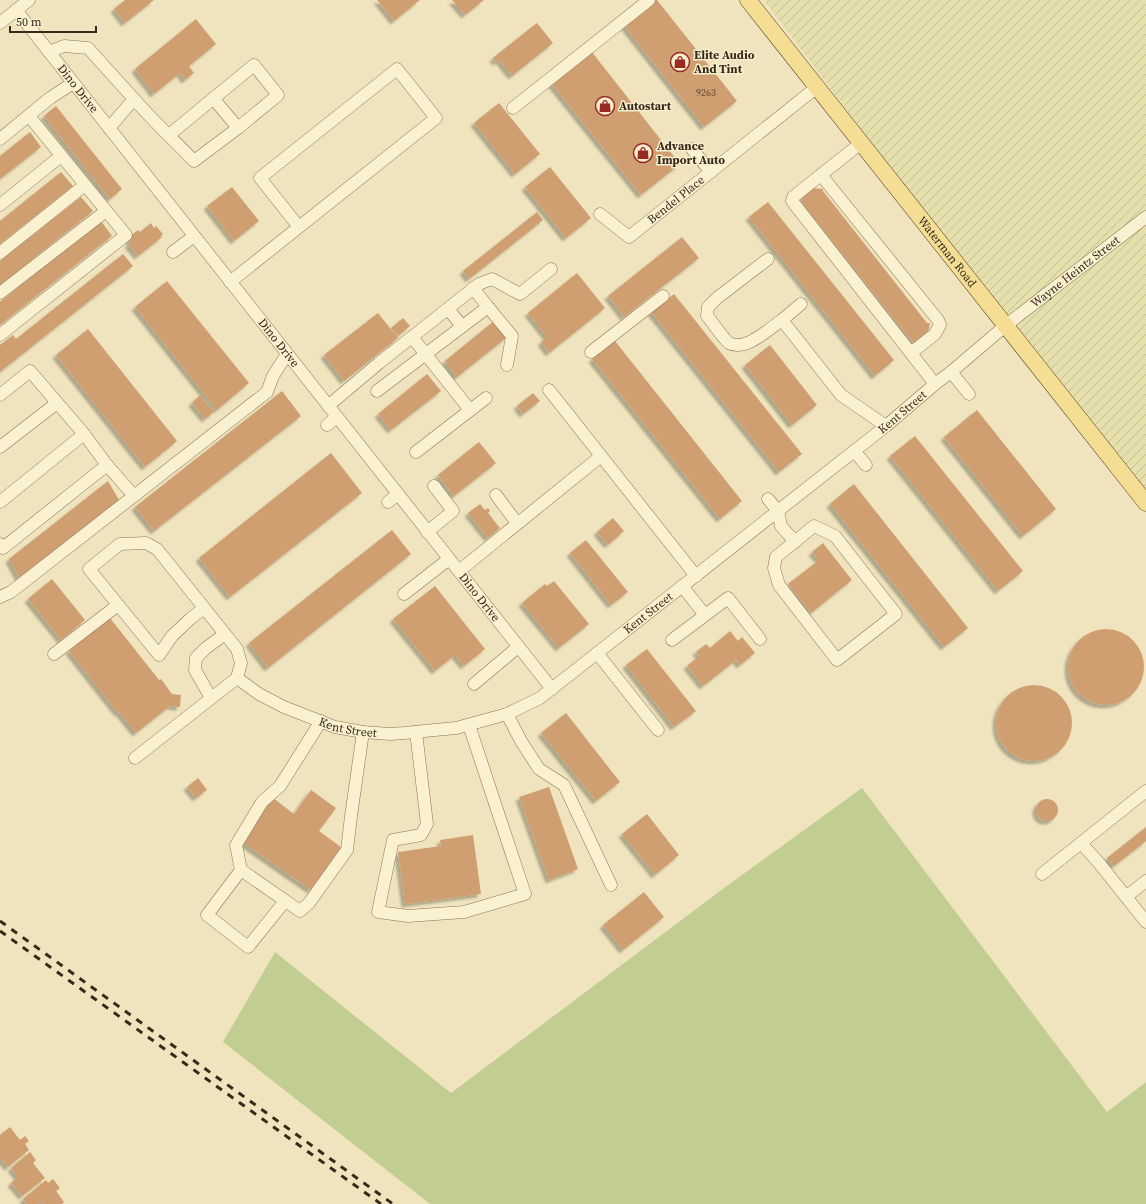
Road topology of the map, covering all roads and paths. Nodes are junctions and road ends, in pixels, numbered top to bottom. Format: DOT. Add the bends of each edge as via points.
graph roads {
  1 [pos="28,0"];
  2 [pos="649,0"];
  3 [pos="748,0"];
  4 [pos="16,10"];
  5 [pos="0,23"];
  6 [pos="49,52"];
  7 [pos="73,83"];
  8 [pos="817,87"];
  9 [pos="214,98"];
  10 [pos="134,99"];
  11 [pos="513,108"];
  12 [pos="29,116"];
  13 [pos="109,128"];
  14 [pos="238,128"];
  15 [pos="169,135"];
  16 [pos="0,139"];
  17 [pos="861,143"];
  18 [pos="692,149"];
  19 [pos="61,156"];
  20 [pos="711,172"];
  21 [pos="821,174"];
  22 [pos="85,185"];
  23 [pos="0,205"];
  24 [pos="106,211"];
  25 [pos="600,214"];
  26 [pos="1146,217"];
  27 [pos="299,227"];
  28 [pos="194,236"];
  29 [pos="173,252"];
  30 [pos="0,253"];
  31 [pos="768,259"];
  32 [pos="551,269"];
  33 [pos="230,282"];
  34 [pos="473,288"];
  35 [pos="0,293"];
  36 [pos="663,296"];
  37 [pos="801,304"];
  38 [pos="488,307"];
  39 [pos="448,309"];
  40 [pos="782,320"];
  41 [pos="462,326"];
  42 [pos="1005,326"];
  43 [pos="0,335"];
  44 [pos="412,337"];
  45 [pos="591,352"];
  46 [pos="911,353"];
  47 [pos="287,354"];
  48 [pos="426,354"];
  49 [pos="379,363"];
  50 [pos="507,365"];
  51 [pos="951,372"];
  52 [pos="392,379"];
  53 [pos="935,384"];
  54 [pos="549,390"];
  55 [pos="377,391"];
  56 [pos="968,394"];
  57 [pos="0,395"];
  58 [pos="486,398"];
  59 [pos="57,402"];
  60 [pos="328,406"];
  61 [pos="470,410"];
  62 [pos="337,417"];
  63 [pos="327,425"];
  64 [pos="886,426"];
  65 [pos="84,434"];
  66 [pos="0,447"];
  67 [pos="854,451"];
  68 [pos="416,452"];
  69 [pos="600,456"];
  70 [pos="107,465"];
  71 [pos="866,465"];
  72 [pos="434,486"];
  73 [pos="496,495"];
  74 [pos="134,496"];
  75 [pos="768,499"];
  76 [pos="0,502"];
  77 [pos="1146,503"];
  78 [pos="778,511"];
  79 [pos="517,523"];
  80 [pos="427,532"];
  81 [pos="795,542"];
  82 [pos="0,544"];
  83 [pos="449,559"];
  84 [pos="459,571"];
  85 [pos="696,576"];
  86 [pos="682,586"];
  87 [pos="404,594"];
  88 [pos="0,597"];
  89 [pos="118,605"];
  90 [pos="204,608"];
  91 [pos="706,615"];
  92 [pos="224,634"];
  93 [pos="760,639"];
  94 [pos="672,640"];
  95 [pos="518,647"];
  96 [pos="54,654"];
  97 [pos="597,654"];
  98 [pos="237,678"];
  99 [pos="474,684"];
  100 [pos="552,690"];
  101 [pos="211,698"];
  102 [pos="507,714"];
  103 [pos="321,721"];
  104 [pos="469,725"];
  105 [pos="658,730"];
  106 [pos="363,732"];
  107 [pos="416,732"];
  108 [pos="135,758"];
  109 [pos="1146,791"];
  110 [pos="1081,843"];
  111 [pos="241,870"];
  112 [pos="1042,874"];
  113 [pos="1146,881"];
  114 [pos="612,885"];
  115 [pos="1126,897"];
  116 [pos="285,901"];
  117 [pos="1146,922"];
  1 -- 4 [label="street"];
  2 -- 11 [label="street"];
  3 -- 8 [label="main road, Waterman Road"];
  4 -- 5 [label="street"];
  4 -- 6 [label="street, Dino Drive"];
  6 -- 7 [label="street, Dino Drive"];
  6 -- 10 [label="street" via="64,46 88,48"];
  7 -- 12 [label="street"];
  7 -- 13 [label="street, Dino Drive"];
  8 -- 17 [label="main road, Waterman Road"];
  8 -- 20 [label="street, Bendel Place"];
  9 -- 14 [label="street"];
  9 -- 14 [label="street" via="254,66 278,95"];
  9 -- 15 [label="street"];
  10 -- 13 [label="street"];
  10 -- 15 [label="street"];
  12 -- 16 [label="street"];
  12 -- 19 [label="street"];
  13 -- 28 [label="street, Dino Drive"];
  14 -- 15 [label="street" via="194,161"];
  17 -- 21 [label="street"];
  17 -- 42 [label="main road, Waterman Road"];
  18 -- 20 [label="street"];
  19 -- 22 [label="street"];
  19 -- 23 [label="street"];
  20 -- 25 [label="street, Bendel Place" via="629,237"];
  21 -- 46 [label="street" via="938,320 940,325 935,334"];
  21 -- 46 [label="street" via="793,197 792,201"];
  22 -- 24 [label="street"];
  22 -- 30 [label="street"];
  24 -- 35 [label="street"];
  24 -- 43 [label="street" via="126,235"];
  26 -- 42 [label="street, Wayne Heintz Street"];
  27 -- 27 [label="street" via="436,118 397,69 260,178"];
  27 -- 33 [label="street"];
  28 -- 29 [label="street"];
  28 -- 33 [label="street, Dino Drive"];
  31 -- 40 [label="street" via="717,298 708,307 708,316 729,343 738,345 750,343"];
  32 -- 34 [label="street" via="520,294 492,279"];
  33 -- 47 [label="street, Dino Drive"];
  34 -- 38 [label="street"];
  34 -- 39 [label="street"];
  36 -- 45 [label="street"];
  37 -- 40 [label="street"];
  38 -- 41 [label="street"];
  38 -- 50 [label="street" via="512,336"];
  39 -- 41 [label="street"];
  39 -- 44 [label="street"];
  40 -- 64 [label="street" via="840,395"];
  41 -- 48 [label="street"];
  42 -- 51 [label="street, Kent Street"];
  42 -- 77 [label="main road, Waterman Road"];
  44 -- 48 [label="street"];
  44 -- 49 [label="street"];
  46 -- 53 [label="street"];
  47 -- 60 [label="street, Dino Drive"];
  47 -- 74 [label="street" via="273,376 267,392"];
  48 -- 52 [label="street"];
  48 -- 61 [label="street"];
  49 -- 52 [label="street"];
  49 -- 60 [label="street"];
  51 -- 53 [label="street, Kent Street"];
  51 -- 56 [label="street"];
  52 -- 55 [label="street"];
  53 -- 64 [label="street, Kent Street"];
  54 -- 69 [label="street"];
  57 -- 59 [label="street" via="30,371"];
  58 -- 61 [label="street"];
  59 -- 65 [label="street"];
  59 -- 66 [label="street"];
  60 -- 62 [label="street, Dino Drive"];
  61 -- 68 [label="street"];
  62 -- 63 [label="street"];
  62 -- 80 [label="street, Dino Drive" via="393,498"];
  64 -- 67 [label="street, Kent Street"];
  65 -- 70 [label="street"];
  65 -- 76 [label="street"];
  67 -- 71 [label="street"];
  67 -- 78 [label="street, Kent Street"];
  69 -- 79 [label="street"];
  69 -- 85 [label="street"];
  70 -- 74 [label="street"];
  70 -- 82 [label="street" via="3,548"];
  72 -- 80 [label="street" via="453,511"];
  73 -- 79 [label="street"];
  74 -- 88 [label="street" via="11,592"];
  75 -- 78 [label="street"];
  78 -- 81 [label="street" via="781,526"];
  78 -- 85 [label="street, Kent Street"];
  79 -- 84 [label="street"];
  80 -- 83 [label="street, Dino Drive"];
  81 -- 81 [label="street" via="814,526 835,536 896,614 837,660 779,585 774,568 776,557"];
  83 -- 84 [label="street, Dino Drive"];
  83 -- 87 [label="street"];
  84 -- 95 [label="street, Dino Drive"];
  85 -- 86 [label="street, Kent Street"];
  86 -- 91 [label="street"];
  86 -- 97 [label="street, Kent Street"];
  89 -- 90 [label="street" via="159,655 172,636"];
  89 -- 90 [label="street" via="88,569 120,544 146,543 157,549"];
  89 -- 96 [label="street"];
  90 -- 92 [label="street"];
  91 -- 93 [label="street" via="728,598"];
  91 -- 94 [label="street"];
  92 -- 98 [label="street" via="237,649 241,663"];
  92 -- 101 [label="street" via="196,658 195,670"];
  95 -- 99 [label="street"];
  95 -- 100 [label="street, Dino Drive"];
  97 -- 100 [label="street, Kent Street"];
  97 -- 105 [label="street"];
  98 -- 101 [label="street"];
  98 -- 103 [label="street, Kent Street" via="259,694"];
  100 -- 102 [label="street, Kent Street"];
  101 -- 108 [label="street"];
  102 -- 104 [label="street, Kent Street"];
  102 -- 114 [label="street" via="539,769 564,785"];
  103 -- 106 [label="street, Kent Street" via="335,727"];
  103 -- 111 [label="street" via="280,786 262,802 236,845"];
  104 -- 107 [label="street, Kent Street"];
  104 -- 107 [label="street" via="524,894 464,912 408,916 378,912 393,840 421,835 427,824"];
  106 -- 107 [label="street, Kent Street"];
  106 -- 116 [label="street" via="347,850 309,903 300,911"];
  109 -- 110 [label="street"];
  110 -- 112 [label="street"];
  110 -- 115 [label="street"];
  111 -- 116 [label="street"];
  111 -- 116 [label="street" via="207,915 248,947"];
  113 -- 115 [label="street"];
  115 -- 117 [label="street"];
}
